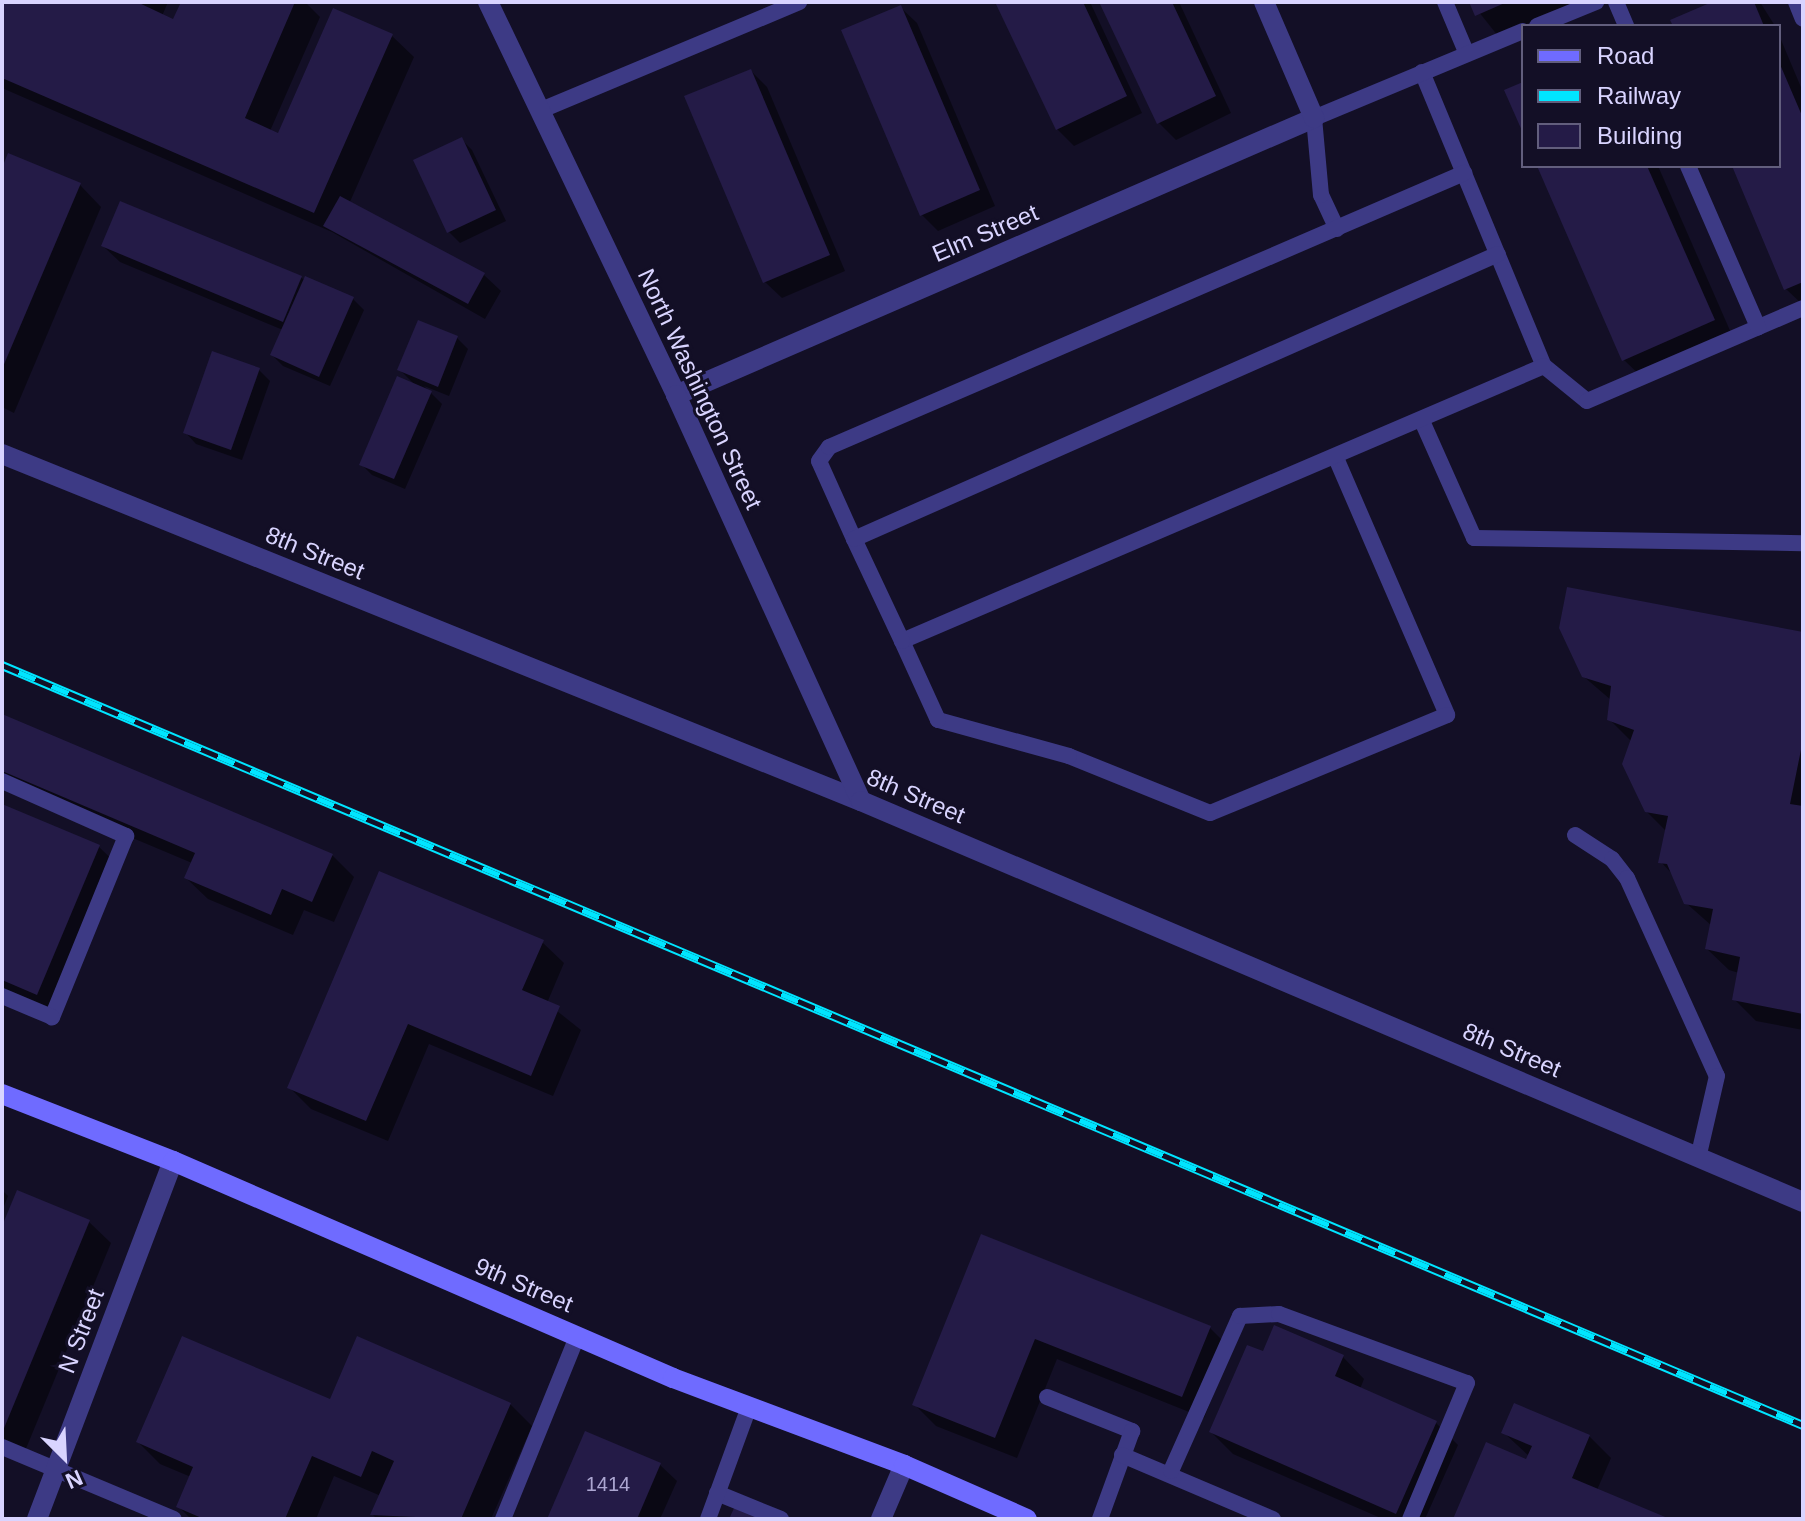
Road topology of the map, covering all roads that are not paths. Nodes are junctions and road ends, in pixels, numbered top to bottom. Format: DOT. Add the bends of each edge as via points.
graph roads {
  1 [pos="799,2"];
  2 [pos="1264,2"];
  3 [pos="1445,2"];
  4 [pos="1596,2"];
  5 [pos="1616,2"];
  6 [pos="1796,2"];
  7 [pos="486,6"];
  8 [pos="1803,19"];
  9 [pos="1542,24"];
  10 [pos="1625,24"];
  11 [pos="1521,32"];
  12 [pos="1467,54"];
  13 [pos="1422,72"];
  14 [pos="539,111"];
  15 [pos="1314,118"];
  16 [pos="1689,168"];
  17 [pos="1464,173"];
  18 [pos="1337,229"];
  19 [pos="1498,254"];
  20 [pos="1803,308"];
  21 [pos="1758,327"];
  22 [pos="1544,366"];
  23 [pos="676,395"];
  24 [pos="1422,421"];
  25 [pos="2,454"];
  26 [pos="1336,458"];
  27 [pos="854,539"];
  28 [pos="1803,543"];
  29 [pos="902,641"];
  30 [pos="2,781"];
  31 [pos="861,801"];
  32 [pos="1575,835"];
  33 [pos="2,996"];
  34 [pos="2,1094"];
  35 [pos="1698,1158"];
  36 [pos="173,1161"];
  37 [pos="1803,1202"];
  38 [pos="577,1337"];
  39 [pos="1047,1397"];
  40 [pos="749,1407"];
  41 [pos="2,1447"];
  42 [pos="1122,1455"];
  43 [pos="904,1465"];
  44 [pos="57,1470"];
  45 [pos="1171,1471"];
  46 [pos="717,1493"];
  47 [pos="37,1519"];
  48 [pos="174,1519"];
  49 [pos="503,1519"];
  50 [pos="708,1519"];
  51 [pos="781,1519"];
  52 [pos="881,1519"];
  53 [pos="1027,1519"];
  54 [pos="1100,1519"];
  55 [pos="1273,1519"];
  56 [pos="1410,1519"];
  1 -- 14 [label="lane"];
  2 -- 15 [label="street"];
  3 -- 12 [label="lane"];
  4 -- 9 [label="lane"];
  5 -- 10 [label="lane"];
  6 -- 8 [label="lane"];
  7 -- 14 [label="street, North Washington Street"];
  11 -- 12 [label="lane"];
  12 -- 13 [label="lane"];
  13 -- 15 [label="lane"];
  13 -- 17 [label="lane"];
  14 -- 23 [label="street, North Washington Street"];
  15 -- 18 [label="lane" via="1321,195"];
  15 -- 23 [label="street, Elm Street"];
  16 -- 21 [label="lane"];
  17 -- 18 [label="lane"];
  17 -- 19 [label="lane"];
  18 -- 27 [label="lane" via="829,447 819,461"];
  19 -- 22 [label="lane"];
  19 -- 27 [label="lane"];
  20 -- 21 [label="lane"];
  21 -- 22 [label="lane" via="1587,401"];
  22 -- 24 [label="lane"];
  23 -- 31 [label="street, North Washington Street"];
  24 -- 26 [label="lane"];
  24 -- 28 [label="lane" via="1474,538"];
  25 -- 31 [label="street, 8th Street"];
  26 -- 29 [label="lane"];
  26 -- 29 [label="lane" via="1447,715 1210,813 1069,756 938,720"];
  27 -- 29 [label="lane"];
  30 -- 33 [label="lane" via="126,836 52,1017"];
  31 -- 35 [label="street, 8th Street"];
  32 -- 35 [label="lane" via="1612,859 1627,878 1717,1076"];
  34 -- 36 [label="main road, 9th Street"];
  35 -- 37 [label="street, 8th Street"];
  36 -- 38 [label="main road, 9th Street"];
  36 -- 44 [label="street, N Street"];
  38 -- 40 [label="main road, 9th Street"];
  38 -- 49 [label="lane"];
  39 -- 42 [label="lane" via="1132,1431"];
  40 -- 43 [label="main road, 9th Street"];
  40 -- 46 [label="lane"];
  41 -- 44 [label="lane"];
  42 -- 45 [label="lane"];
  42 -- 54 [label="lane"];
  43 -- 52 [label="street"];
  43 -- 53 [label="main road, 9th Street"];
  44 -- 47 [label="street, N Street"];
  44 -- 48 [label="lane"];
  45 -- 55 [label="lane"];
  45 -- 56 [label="lane" via="1240,1316 1279,1314 1467,1383"];
  46 -- 50 [label="lane"];
  46 -- 51 [label="lane"];
}
